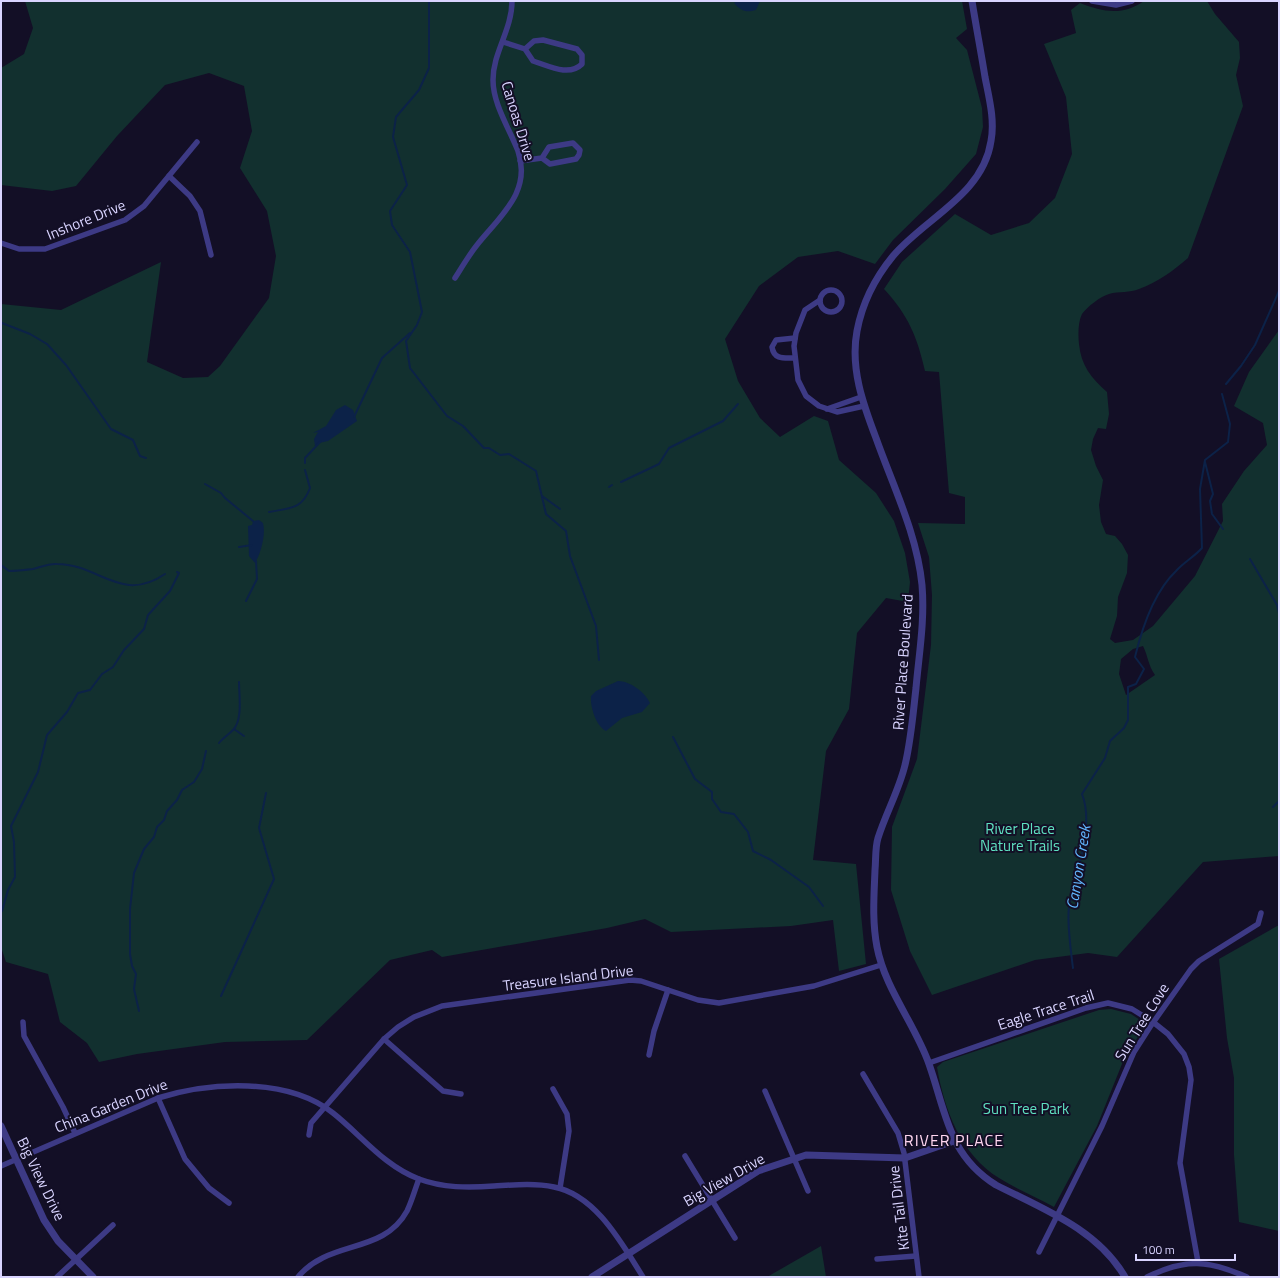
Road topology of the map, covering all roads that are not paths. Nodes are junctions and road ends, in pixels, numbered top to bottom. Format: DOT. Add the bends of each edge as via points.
graph roads {
  1 [pos="512,1"];
  2 [pos="972,1"];
  3 [pos="1092,1"];
  4 [pos="1132,1"];
  5 [pos="503,42"];
  6 [pos="525,49"];
  7 [pos="197,142"];
  8 [pos="542,158"];
  9 [pos="520,161"];
  10 [pos="169,176"];
  11 [pos="1,243"];
  12 [pos="211,255"];
  13 [pos="456,278"];
  14 [pos="820,300"];
  15 [pos="795,338"];
  16 [pos="795,358"];
  17 [pos="861,397"];
  18 [pos="864,406"];
  19 [pos="828,409"];
  20 [pos="1261,913"];
  21 [pos="881,965"];
  22 [pos="668,990"];
  23 [pos="23,1022"];
  24 [pos="1153,1022"];
  25 [pos="384,1039"];
  26 [pos="649,1055"];
  27 [pos="929,1063"];
  28 [pos="863,1074"];
  29 [pos="553,1089"];
  30 [pos="765,1091"];
  31 [pos="461,1094"];
  32 [pos="158,1098"];
  33 [pos="324,1107"];
  34 [pos="1,1126"];
  35 [pos="75,1134"];
  36 [pos="309,1135"];
  37 [pos="954,1141"];
  38 [pos="685,1156"];
  39 [pos="794,1158"];
  40 [pos="905,1158"];
  41 [pos="16,1159"];
  42 [pos="1,1166"];
  43 [pos="419,1179"];
  44 [pos="560,1188"];
  45 [pos="808,1191"];
  46 [pos="713,1200"];
  47 [pos="229,1203"];
  48 [pos="1057,1216"];
  49 [pos="113,1225"];
  50 [pos="735,1238"];
  51 [pos="1039,1252"];
  52 [pos="628,1254"];
  53 [pos="916,1256"];
  54 [pos="877,1259"];
  55 [pos="75,1260"];
  56 [pos="1198,1262"];
  57 [pos="57,1277"];
  58 [pos="93,1277"];
  59 [pos="298,1277"];
  60 [pos="592,1277"];
  61 [pos="643,1277"];
  62 [pos="920,1277"];
  63 [pos="1125,1277"];
  64 [pos="1147,1277"];
  65 [pos="1247,1277"];
  1 -- 5 [label="street, Canoas Drive" via="511,19"];
  2 -- 17 [label="street, River Place Boulevard" via="992,117 992,139 988,156 980,173 965,191 894,255 869,294 857,332 855,361"];
  3 -- 4 [label="street" via="1111,5"];
  5 -- 6 [label="street"];
  5 -- 9 [label="street, Canoas Drive" via="495,61 492,81 501,113"];
  6 -- 6 [label="street" via="533,61 550,66 569,71 582,64 582,55 577,49 543,40 534,42"];
  7 -- 10 [label="street, Inshore Drive"];
  8 -- 8 [label="street" via="550,164 576,159 580,150 573,143 549,147"];
  8 -- 9 [label="street"];
  9 -- 13 [label="street, Canoas Drive" via="520,182 510,207 475,247"];
  10 -- 11 [label="street, Inshore Drive" via="144,206 126,220 45,249 19,250"];
  10 -- 12 [label="street" via="190,196 200,211"];
  14 -- 14 [label="street" via="824,309 830,312 837,310 842,301 837,291 829,290 823,293"];
  14 -- 15 [label="street" via="805,310 800,318"];
  15 -- 16 [label="street"];
  15 -- 16 [label="street" via="776,340 772,347 775,356"];
  16 -- 19 [label="street" via="798,380 802,388 811,401"];
  17 -- 18 [label="street, River Place Boulevard"];
  17 -- 19 [label="street"];
  18 -- 19 [label="street" via="837,412"];
  18 -- 21 [label="street, River Place Boulevard" via="911,533 919,563 923,605 910,742 904,767 876,842 873,915"];
  20 -- 24 [label="street, Sun Tree Cove" via="1258,924 1208,954 1191,969"];
  21 -- 22 [label="street, Treasure Island Drive" via="814,986 728,1002 698,1000"];
  21 -- 27 [label="street, River Place Boulevard" via="921,1042"];
  22 -- 25 [label="street, Treasure Island Drive" via="630,980 442,1006 414,1017"];
  22 -- 26 [label="street"];
  23 -- 35 [label="street" via="24,1036"];
  24 -- 27 [label="street, Eagle Trace Trail" via="1132,1009 1108,1003 1086,1008"];
  24 -- 48 [label="street, Sun Tree Cove" via="1134,1052 1102,1126"];
  24 -- 56 [label="street, Eagle Trace Trail" via="1178,1045 1189,1067 1190,1097 1180,1164"];
  25 -- 31 [label="street" via="443,1091"];
  25 -- 33 [label="street, Treasure Island Drive"];
  27 -- 37 [label="street, River Place Boulevard"];
  28 -- 40 [label="street, Kite Tail Drive" via="898,1133"];
  29 -- 44 [label="street" via="566,1114 569,1131"];
  30 -- 39 [label="street"];
  32 -- 33 [label="street, China Garden Drive" via="184,1090 242,1086 275,1089 301,1095"];
  32 -- 35 [label="street, China Garden Drive"];
  32 -- 47 [label="street" via="186,1158 208,1188"];
  33 -- 36 [label="street, Treasure Island Drive" via="310,1123"];
  33 -- 43 [label="street, China Garden Drive" via="384,1159"];
  34 -- 41 [label="street, Big View Drive"];
  35 -- 41 [label="street, China Garden Drive"];
  37 -- 40 [label="street, Big View Drive"];
  37 -- 48 [label="street, River Place Boulevard" via="985,1178"];
  38 -- 46 [label="street"];
  39 -- 40 [label="street, Big View Drive" via="806,1155"];
  39 -- 45 [label="street"];
  39 -- 46 [label="street, Big View Drive" via="758,1171"];
  40 -- 53 [label="street, Kite Tail Drive"];
  41 -- 42 [label="street, China Garden Drive"];
  41 -- 55 [label="street, Big View Drive" via="44,1220"];
  43 -- 44 [label="street, China Garden Drive" via="440,1185 467,1188 528,1184"];
  43 -- 59 [label="street" via="407,1210 397,1224 385,1234 319,1258 306,1267"];
  44 -- 52 [label="street, China Garden Drive" via="579,1198 605,1220"];
  46 -- 50 [label="street"];
  46 -- 52 [label="street, Big View Drive"];
  48 -- 51 [label="street, Sun Tree Cove"];
  48 -- 63 [label="street, River Place Boulevard" via="1078,1228 1105,1250"];
  49 -- 55 [label="street"];
  52 -- 60 [label="street, Big View Drive"];
  52 -- 61 [label="street, China Garden Drive"];
  53 -- 54 [label="street"];
  53 -- 62 [label="street, Kite Tail Drive"];
  55 -- 57 [label="street"];
  55 -- 58 [label="street, Big View Drive"];
  56 -- 64 [label="street" via="1173,1267"];
  56 -- 65 [label="street" via="1228,1268"];
}
